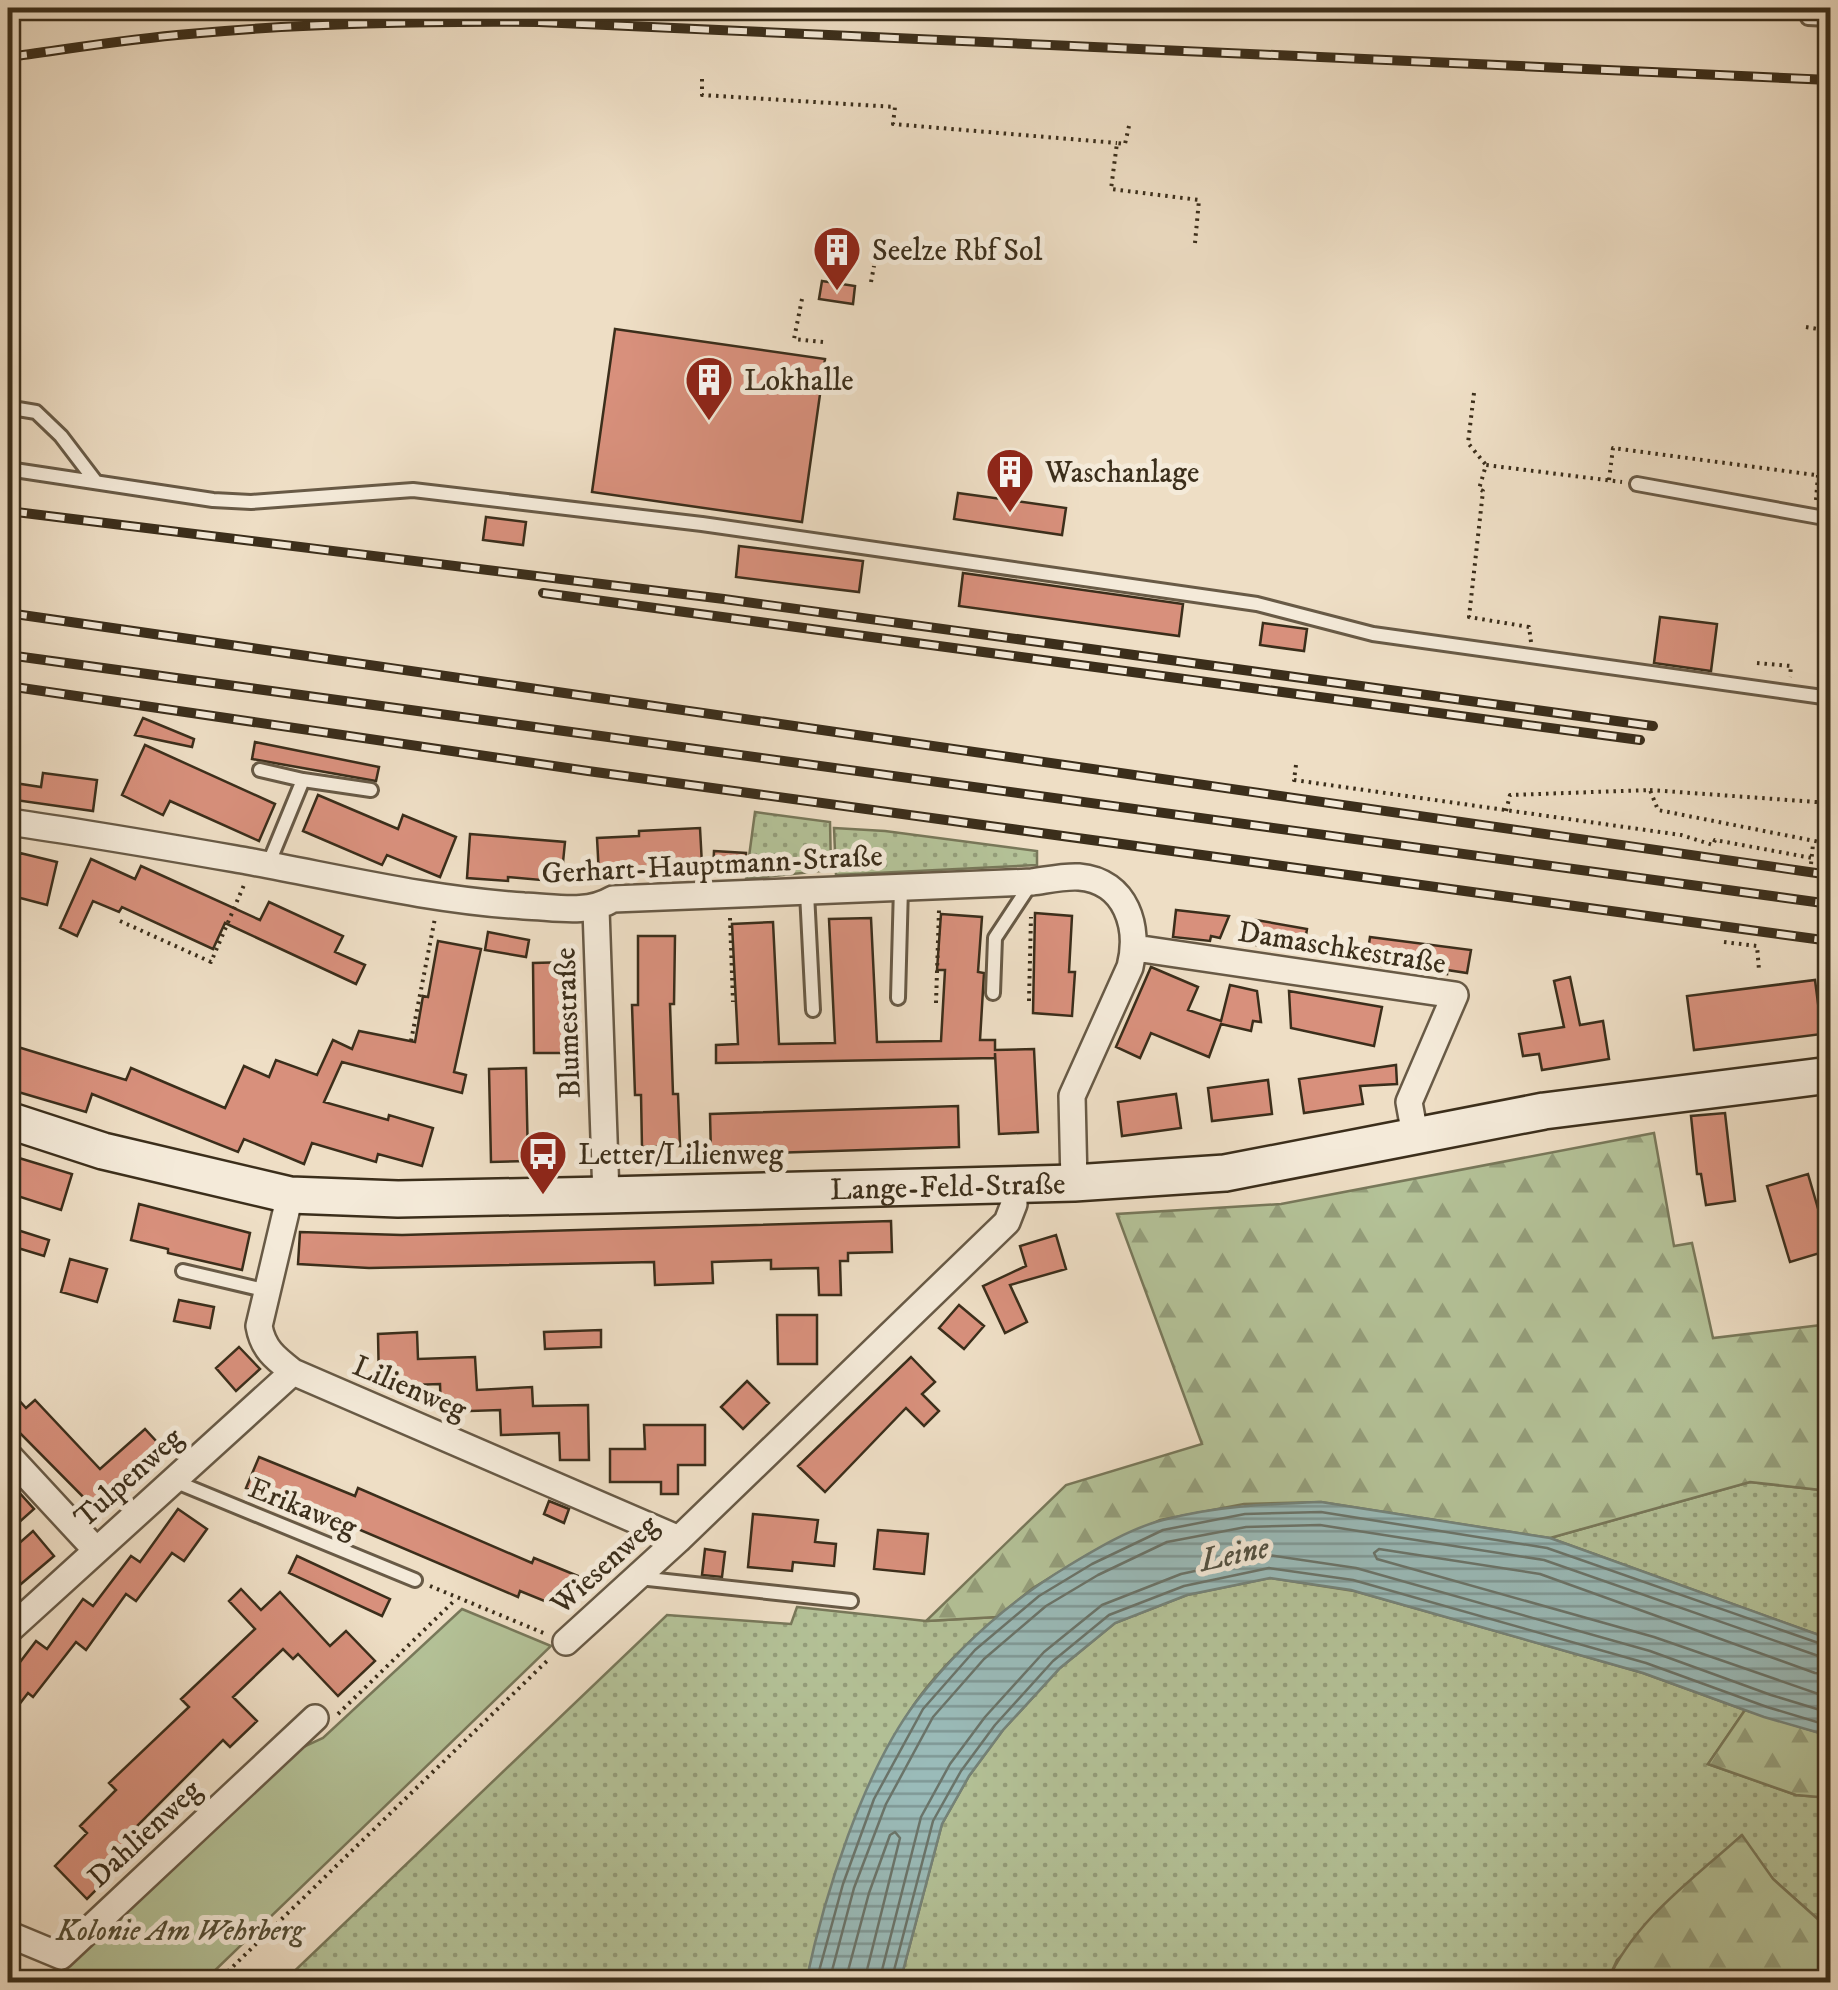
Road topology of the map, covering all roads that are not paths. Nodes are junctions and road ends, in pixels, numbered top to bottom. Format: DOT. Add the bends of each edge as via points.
graph roads {
  1 [pos="1808,18"];
  2 [pos="1830,20"];
  3 [pos="8,411"];
  4 [pos="8,468"];
  5 [pos="96,482"];
  6 [pos="1637,484"];
  7 [pos="1830,519"];
  8 [pos="1830,698"];
  9 [pos="260,770"];
  10 [pos="303,780"];
  11 [pos="371,790"];
  12 [pos="8,822"];
  13 [pos="261,864"];
  14 [pos="1032,882"];
  15 [pos="901,888"];
  16 [pos="807,892"];
  17 [pos="596,909"];
  18 [pos="1134,948"];
  19 [pos="993,993"];
  20 [pos="898,998"];
  21 [pos="812,1010"];
  22 [pos="1830,1075"];
  23 [pos="8,1120"];
  24 [pos="1415,1135"];
  25 [pos="1074,1182"];
  26 [pos="1013,1183"];
  27 [pos="606,1195"];
  28 [pos="290,1196"];
  29 [pos="182,1270"];
  30 [pos="268,1290"];
  31 [pos="293,1372"];
  32 [pos="8,1455"];
  33 [pos="172,1480"];
  34 [pos="679,1539"];
  35 [pos="96,1550"];
  36 [pos="637,1578"];
  37 [pos="415,1580"];
  38 [pos="850,1601"];
  39 [pos="8,1631"];
  40 [pos="566,1642"];
  41 [pos="314,1718"];
  42 [pos="8,1934"];
  1 -- 2 [label="lane"];
  3 -- 5 [label="lane" via="36,412"];
  4 -- 5 [label="lane"];
  5 -- 8 [label="lane" via="251,502 413,490 683,522 1257,604 1373,634"];
  6 -- 7 [label="lane"];
  9 -- 10 [label="lane"];
  10 -- 11 [label="lane"];
  10 -- 13 [label="lane"];
  12 -- 13 [label="street, Gerhart-Hauptmann-Straße"];
  13 -- 17 [label="street, Gerhart-Hauptmann-Straße" via="438,898"];
  14 -- 15 [label="street, Gerhart-Hauptmann-Straße"];
  14 -- 18 [label="street, Gerhart-Hauptmann-Straße" via="1082,877 1102,885 1133,921"];
  14 -- 19 [label="lane" via="996,938"];
  15 -- 16 [label="street, Gerhart-Hauptmann-Straße"];
  15 -- 20 [label="lane"];
  16 -- 17 [label="street, Gerhart-Hauptmann-Straße" via="613,899"];
  16 -- 21 [label="lane"];
  17 -- 27 [label="street, Blumestraße"];
  18 -- 24 [label="street, Damaschkestraße" via="1454,994 1409,1102"];
  18 -- 25 [label="street" via="1072,1096"];
  22 -- 24 [label="street, Lange-Feld-Straße" via="1544,1110"];
  23 -- 28 [label="street, Lange-Feld-Straße" via="103,1151"];
  24 -- 25 [label="street, Lange-Feld-Straße" via="1225,1173"];
  25 -- 26 [label="street, Lange-Feld-Straße"];
  26 -- 27 [label="street, Lange-Feld-Straße"];
  26 -- 34 [label="street, Wiesenweg" via="1007,1222"];
  27 -- 28 [label="street, Lange-Feld-Straße"];
  28 -- 30 [label="street, Lilienweg"];
  29 -- 30 [label="lane"];
  30 -- 31 [label="street, Lilienweg" via="262,1343"];
  31 -- 33 [label="street, Tulpenweg"];
  31 -- 34 [label="street, Lilienweg"];
  32 -- 35 [label="street"];
  33 -- 35 [label="street, Tulpenweg"];
  33 -- 37 [label="lane, Erikaweg"];
  34 -- 36 [label="street, Wiesenweg"];
  35 -- 39 [label="street, Tulpenweg"];
  36 -- 38 [label="lane"];
  36 -- 40 [label="street, Wiesenweg"];
  41 -- 42 [label="street, Dahlienweg" via="60,1956"];
}
